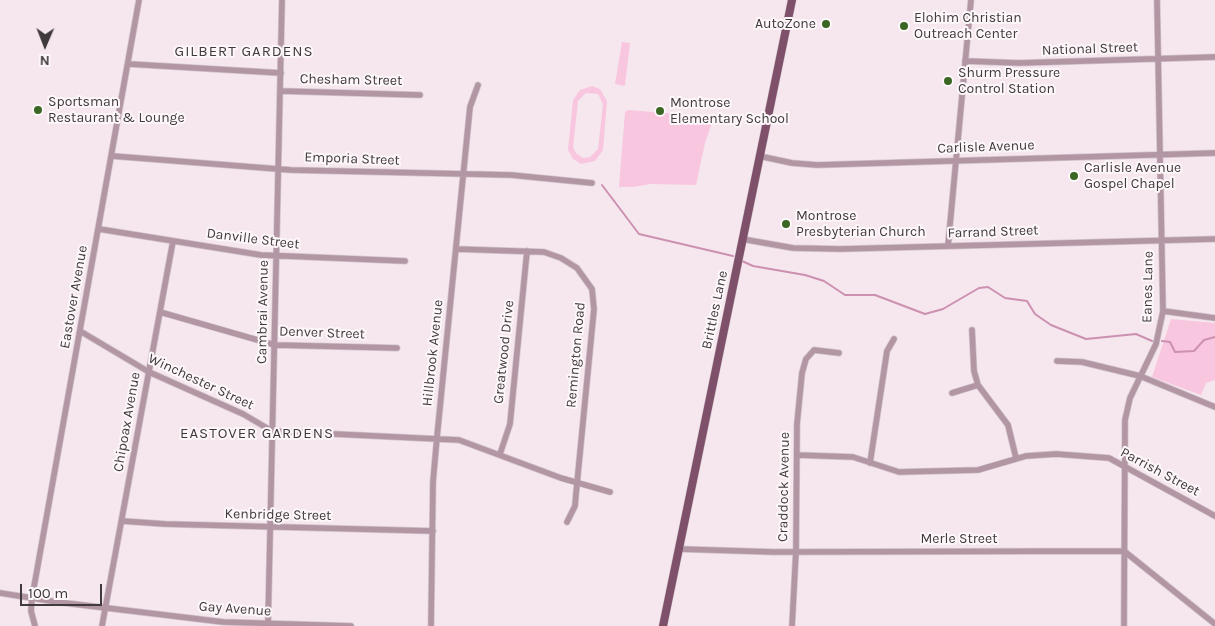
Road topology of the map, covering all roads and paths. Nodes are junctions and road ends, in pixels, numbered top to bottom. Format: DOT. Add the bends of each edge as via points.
graph roads {
  1 [pos="139,0"];
  2 [pos="282,0"];
  3 [pos="792,0"];
  4 [pos="971,0"];
  5 [pos="1157,0"];
  6 [pos="1215,57"];
  7 [pos="1158,59"];
  8 [pos="965,61"];
  9 [pos="128,64"];
  10 [pos="280,73"];
  11 [pos="478,85"];
  12 [pos="280,91"];
  13 [pos="420,95"];
  14 [pos="1215,153"];
  15 [pos="1160,154"];
  16 [pos="112,156"];
  17 [pos="759,156"];
  18 [pos="956,161"];
  19 [pos="278,169"];
  20 [pos="463,174"];
  21 [pos="592,183"];
  22 [pos="99,228"];
  23 [pos="742,239"];
  24 [pos="1215,240"];
  25 [pos="173,241"];
  26 [pos="1161,241"];
  27 [pos="948,246"];
  28 [pos="456,249"];
  29 [pos="526,251"];
  30 [pos="277,257"];
  31 [pos="404,261"];
  32 [pos="160,312"];
  33 [pos="1163,312"];
  34 [pos="1215,318"];
  35 [pos="972,330"];
  36 [pos="80,331"];
  37 [pos="894,339"];
  38 [pos="274,345"];
  39 [pos="397,348"];
  40 [pos="839,353"];
  41 [pos="1057,361"];
  42 [pos="149,372"];
  43 [pos="1140,376"];
  44 [pos="978,385"];
  45 [pos="952,393"];
  46 [pos="1215,407"];
  47 [pos="272,431"];
  48 [pos="437,438"];
  49 [pos="500,454"];
  50 [pos="797,455"];
  51 [pos="1016,458"];
  52 [pos="870,463"];
  53 [pos="1124,465"];
  54 [pos="577,484"];
  55 [pos="610,492"];
  56 [pos="1215,516"];
  57 [pos="122,521"];
  58 [pos="567,522"];
  59 [pos="270,527"];
  60 [pos="433,531"];
  61 [pos="679,549"];
  62 [pos="796,551"];
  63 [pos="1124,552"];
  64 [pos="0,593"];
  65 [pos="32,598"];
  66 [pos="105,608"];
  67 [pos="268,624"];
  68 [pos="1215,624"];
  69 [pos="35,626"];
  70 [pos="102,626"];
  71 [pos="350,626"];
  72 [pos="431,626"];
  73 [pos="663,626"];
  74 [pos="792,626"];
  75 [pos="1124,626"];
  1 -- 9 [label="street, Eastover Avenue"];
  2 -- 10 [label="street, Cambrai Avenue"];
  3 -- 17 [label="main road, Brittles Lane"];
  4 -- 8 [label="street"];
  5 -- 7 [label="street, Eanes Lane"];
  6 -- 7 [label="street, National Street"];
  7 -- 8 [label="street, National Street" via="1019,63"];
  7 -- 15 [label="street, Eanes Lane"];
  8 -- 18 [label="street"];
  9 -- 10 [label="street, Chesham Street"];
  9 -- 16 [label="street, Eastover Avenue"];
  10 -- 12 [label="street, Cambrai Avenue"];
  11 -- 20 [label="street, Hillbrook Avenue" via="470,107"];
  12 -- 13 [label="street, Chesham Street"];
  12 -- 19 [label="street, Cambrai Avenue"];
  14 -- 15 [label="street, Carlisle Avenue"];
  15 -- 18 [label="street, Carlisle Avenue"];
  15 -- 26 [label="street, Eanes Lane"];
  16 -- 19 [label="street, Emporia Street"];
  16 -- 22 [label="street, Eastover Avenue"];
  17 -- 18 [label="street, Carlisle Avenue" via="816,165"];
  17 -- 23 [label="main road, Brittles Lane"];
  18 -- 27 [label="street"];
  19 -- 20 [label="street, Emporia Street"];
  19 -- 30 [label="street, Cambrai Avenue"];
  20 -- 21 [label="street, Emporia Street"];
  20 -- 28 [label="street, Hillbrook Avenue"];
  22 -- 25 [label="street, Danville Street"];
  22 -- 36 [label="street, Eastover Avenue"];
  23 -- 27 [label="street, Farrand Street" via="803,249"];
  23 -- 61 [label="main road, Brittles Lane"];
  24 -- 26 [label="street, Farrand Street"];
  25 -- 30 [label="street, Danville Street"];
  25 -- 32 [label="street, Chipoax Avenue"];
  26 -- 27 [label="street, Farrand Street"];
  26 -- 33 [label="street, Eanes Lane"];
  28 -- 29 [label="street, Remington Road"];
  28 -- 48 [label="street, Hillbrook Avenue"];
  29 -- 49 [label="street, Greatwood Drive" via="510,424"];
  29 -- 54 [label="street, Remington Road" via="544,252 572,264 588,281 594,299"];
  30 -- 31 [label="street, Danville Street"];
  30 -- 38 [label="street, Cambrai Avenue"];
  32 -- 38 [label="street, Denver Street"];
  32 -- 42 [label="street, Chipoax Avenue"];
  33 -- 34 [label="street"];
  33 -- 43 [label="street, Eanes Lane" via="1156,344"];
  35 -- 44 [label="street"];
  36 -- 42 [label="street, Winchester Street"];
  36 -- 65 [label="street, Eastover Avenue"];
  37 -- 52 [label="street" via="887,351"];
  38 -- 39 [label="street, Denver Street"];
  38 -- 47 [label="street, Cambrai Avenue"];
  40 -- 50 [label="street, Craddock Avenue" via="818,349 806,358 801,380"];
  41 -- 43 [label="street" via="1082,362"];
  42 -- 47 [label="street, Winchester Street" via="243,414"];
  42 -- 57 [label="street, Chipoax Avenue"];
  43 -- 46 [label="street"];
  43 -- 53 [label="street, Eanes Lane" via="1127,406"];
  44 -- 45 [label="street"];
  44 -- 51 [label="street" via="1008,425"];
  47 -- 48 [label="street, Winchester Street"];
  47 -- 59 [label="street, Cambrai Avenue"];
  48 -- 49 [label="street, Winchester Street" via="467,442"];
  48 -- 60 [label="street, Hillbrook Avenue"];
  49 -- 54 [label="street, Winchester Street"];
  50 -- 52 [label="street, Parrish Street" via="848,456"];
  50 -- 62 [label="street, Craddock Avenue"];
  51 -- 52 [label="street, Parrish Street" via="966,472 899,472"];
  51 -- 53 [label="street, Parrish Street" via="1056,454 1109,458"];
  53 -- 56 [label="street, Parrish Street"];
  53 -- 63 [label="street, Eanes Lane"];
  54 -- 55 [label="street, Winchester Street"];
  54 -- 58 [label="street, Remington Road" via="575,506"];
  57 -- 59 [label="street, Kenbridge Street"];
  57 -- 66 [label="street, Chipoax Avenue"];
  59 -- 60 [label="street, Kenbridge Street"];
  59 -- 67 [label="street, Cambrai Avenue"];
  60 -- 72 [label="street, Hillbrook Avenue"];
  61 -- 62 [label="street, Merle Street"];
  61 -- 73 [label="main road, Brittles Lane"];
  62 -- 63 [label="street, Merle Street"];
  62 -- 74 [label="street, Craddock Avenue"];
  63 -- 68 [label="street"];
  63 -- 75 [label="street, Eanes Lane"];
  64 -- 65 [label="street, Gay Avenue"];
  65 -- 66 [label="street, Gay Avenue"];
  65 -- 69 [label="street, Eastover Avenue"];
  66 -- 67 [label="street, Gay Avenue"];
  66 -- 70 [label="street, Chipoax Avenue"];
  67 -- 71 [label="street, Gay Avenue"];
}
